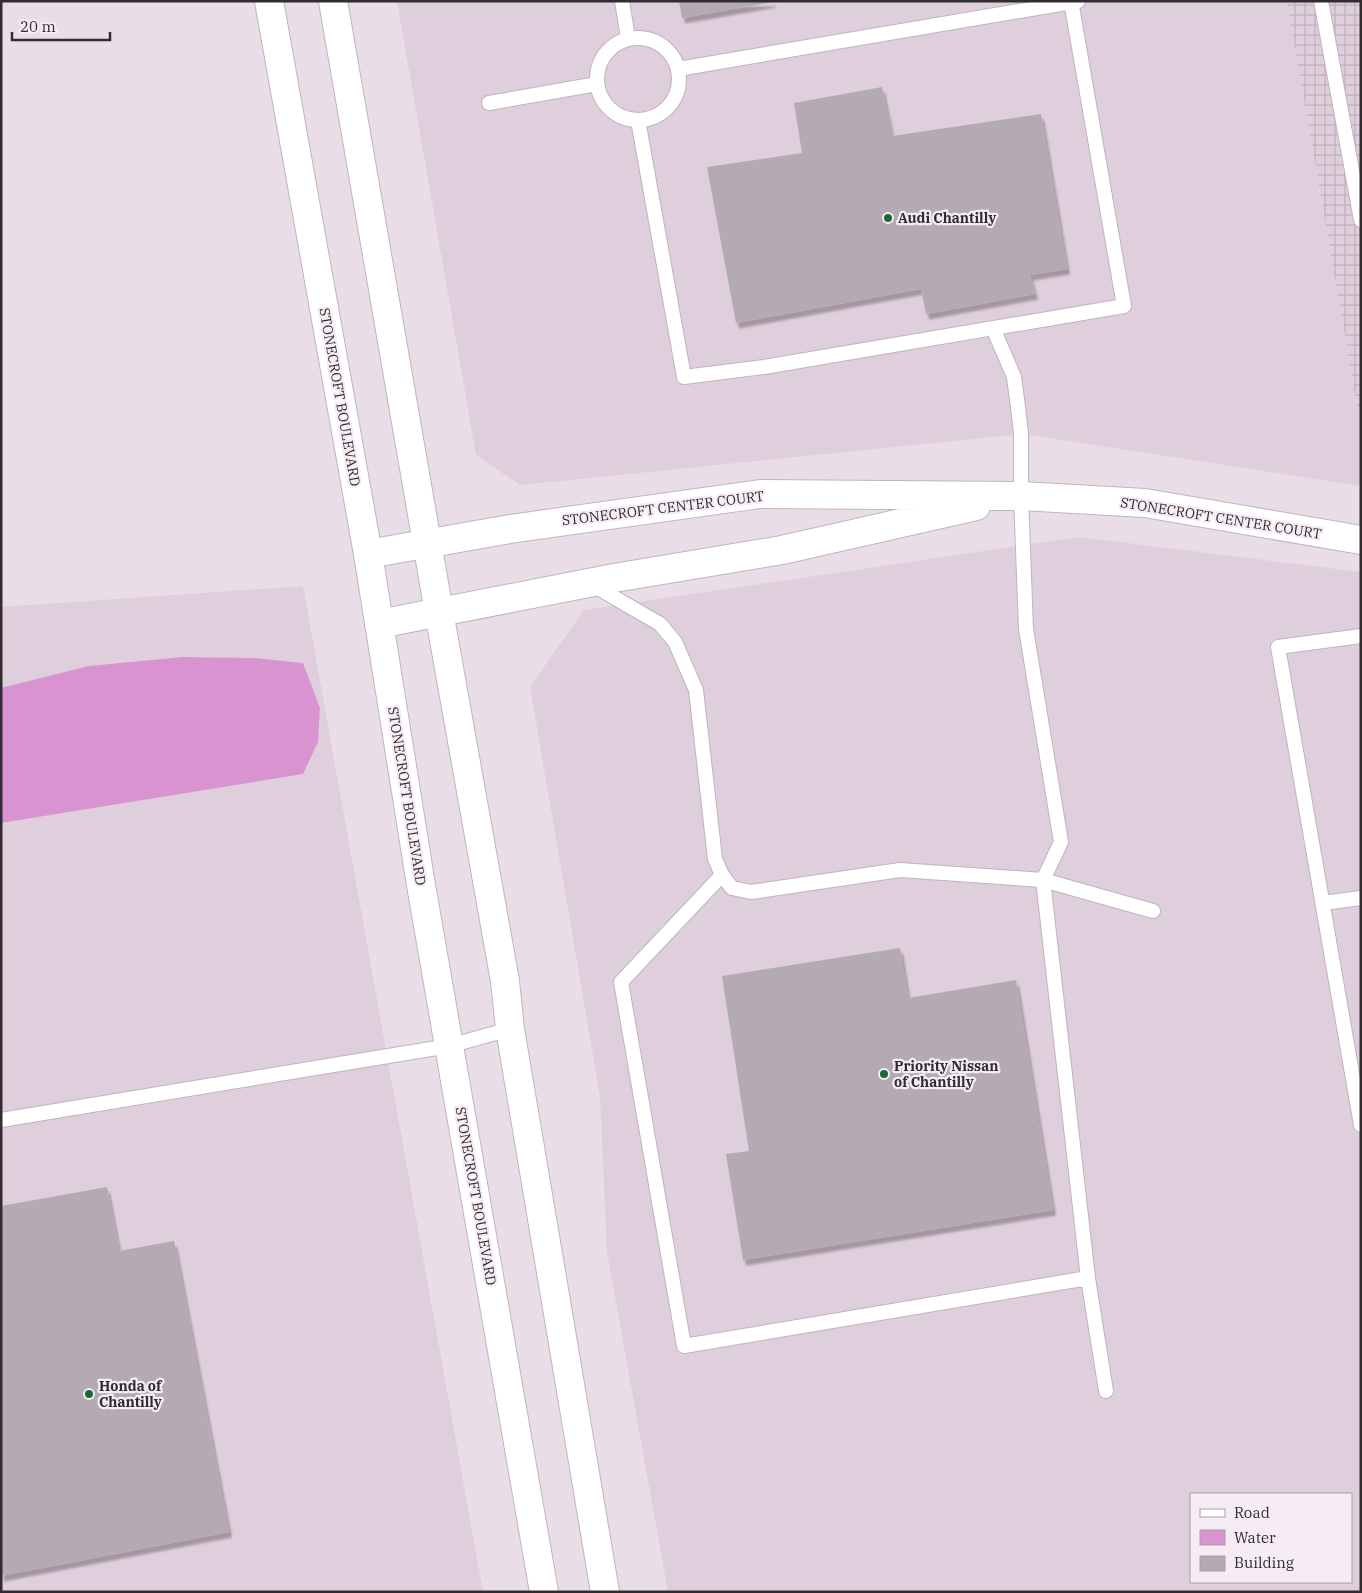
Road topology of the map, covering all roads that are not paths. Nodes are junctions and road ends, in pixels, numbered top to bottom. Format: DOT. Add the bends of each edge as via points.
graph roads {
  1 [pos="269,1"];
  2 [pos="333,1"];
  3 [pos="622,1"];
  4 [pos="1320,1"];
  5 [pos="1073,2"];
  6 [pos="628,38"];
  7 [pos="678,69"];
  8 [pos="597,84"];
  9 [pos="489,103"];
  10 [pos="638,120"];
  11 [pos="1361,220"];
  12 [pos="993,328"];
  13 [pos="1021,496"];
  14 [pos="1361,540"];
  15 [pos="427,544"];
  16 [pos="368,554"];
  17 [pos="589,583"];
  18 [pos="439,612"];
  19 [pos="379,624"];
  20 [pos="1361,636"];
  21 [pos="722,875"];
  22 [pos="1043,880"];
  23 [pos="1361,898"];
  24 [pos="1323,903"];
  25 [pos="1153,911"];
  26 [pos="510,1029"];
  27 [pos="450,1046"];
  28 [pos="1,1120"];
  29 [pos="1361,1125"];
  30 [pos="1088,1278"];
  31 [pos="1106,1391"];
  32 [pos="544,1592"];
  33 [pos="605,1592"];
  1 -- 16 [label="main road, STONECROFT BOULEVARD"];
  2 -- 15 [label="main road"];
  3 -- 6 [label="lane"];
  4 -- 11 [label="lane"];
  5 -- 7 [label="lane"];
  5 -- 12 [label="lane" via="1124,306"];
  6 -- 7 [label="lane" via="643,37 656,41 669,51"];
  6 -- 8 [label="lane" via="612,46 600,60"];
  7 -- 10 [label="lane" via="679,85 672,102 654,117"];
  8 -- 9 [label="lane"];
  8 -- 10 [label="lane" via="606,107 618,116"];
  10 -- 12 [label="lane" via="684,377 764,367"];
  12 -- 13 [label="lane" via="1014,377 1021,434"];
  13 -- 14 [label="main road, STONECROFT CENTER COURT" via="1145,503"];
  13 -- 15 [label="main road, STONECROFT CENTER COURT" via="760,494 510,529"];
  13 -- 17 [label="main road, STONECROFT CENTER COURT" via="782,550"];
  13 -- 22 [label="lane" via="1026,629 1061,842"];
  15 -- 16 [label="main road, STONECROFT CENTER COURT"];
  15 -- 18 [label="main road"];
  16 -- 19 [label="main road, STONECROFT BOULEVARD"];
  17 -- 18 [label="main road, STONECROFT CENTER COURT"];
  17 -- 21 [label="lane" via="660,624 675,642 696,690 714,858"];
  18 -- 19 [label="main road, STONECROFT CENTER COURT"];
  18 -- 26 [label="main road" via="505,981"];
  19 -- 27 [label="main road, STONECROFT BOULEVARD"];
  20 -- 24 [label="lane" via="1278,647"];
  21 -- 22 [label="lane" via="732,888 751,892 900,870"];
  21 -- 30 [label="lane" via="621,982 684,1346"];
  22 -- 25 [label="lane"];
  22 -- 30 [label="lane"];
  23 -- 24 [label="lane"];
  24 -- 29 [label="lane"];
  26 -- 27 [label="lane"];
  26 -- 33 [label="main road"];
  27 -- 28 [label="lane"];
  27 -- 32 [label="main road, STONECROFT BOULEVARD"];
  30 -- 31 [label="lane"];
}
